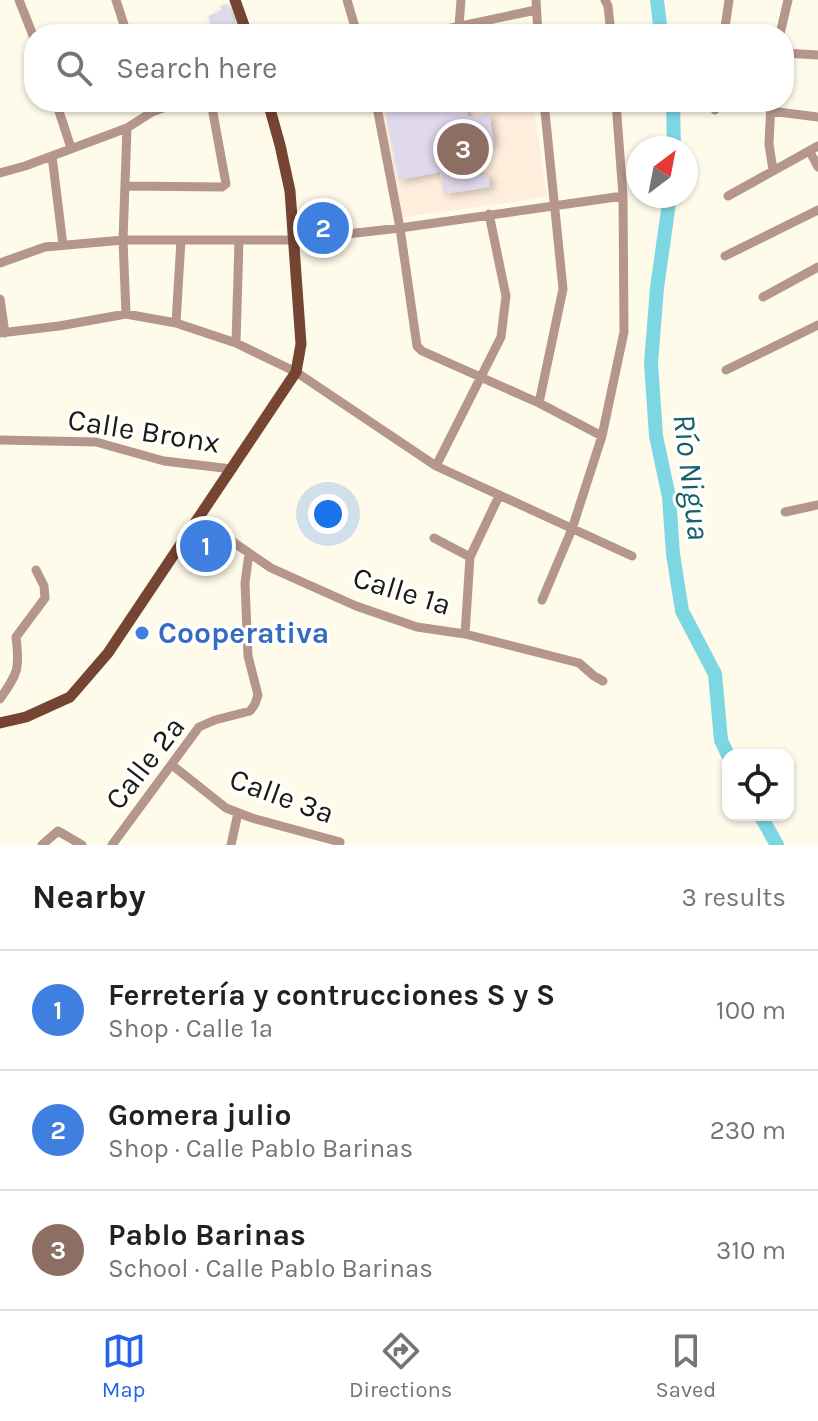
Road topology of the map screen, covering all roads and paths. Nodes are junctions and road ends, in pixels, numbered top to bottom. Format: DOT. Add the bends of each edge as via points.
graph roads {
  1 [pos="19,0"];
  2 [pos="116,0"];
  3 [pos="235,0"];
  4 [pos="347,0"];
  5 [pos="461,0"];
  6 [pos="605,0"];
  7 [pos="729,0"];
  8 [pos="788,0"];
  9 [pos="536,5"];
  10 [pos="28,24"];
  11 [pos="124,24"];
  12 [pos="243,24"];
  13 [pos="354,24"];
  14 [pos="459,24"];
  15 [pos="466,24"];
  16 [pos="610,24"];
  17 [pos="725,24"];
  18 [pos="782,24"];
  19 [pos="794,54"];
  20 [pos="818,55"];
  21 [pos="59,112"];
  22 [pos="145,112"];
  23 [pos="213,112"];
  24 [pos="271,112"];
  25 [pos="378,112"];
  26 [pos="545,112"];
  27 [pos="617,112"];
  28 [pos="770,112"];
  29 [pos="794,112"];
  30 [pos="818,117"];
  31 [pos="127,128"];
  32 [pos="71,148"];
  33 [pos="814,149"];
  34 [pos="52,156"];
  35 [pos="818,167"];
  36 [pos="773,170"];
  37 [pos="0,173"];
  38 [pos="125,186"];
  39 [pos="623,196"];
  40 [pos="728,196"];
  41 [pos="554,204"];
  42 [pos="818,210"];
  43 [pos="489,214"];
  44 [pos="400,228"];
  45 [pos="123,240"];
  46 [pos="181,240"];
  47 [pos="239,240"];
  48 [pos="294,240"];
  49 [pos="63,245"];
  50 [pos="725,256"];
  51 [pos="0,263"];
  52 [pos="818,267"];
  53 [pos="763,297"];
  54 [pos="0,299"];
  55 [pos="126,314"];
  56 [pos="176,323"];
  57 [pos="818,325"];
  58 [pos="2,333"];
  59 [pos="236,343"];
  60 [pos="726,370"];
  61 [pos="296,372"];
  62 [pos="481,378"];
  63 [pos="539,403"];
  64 [pos="602,436"];
  65 [pos="0,440"];
  66 [pos="436,466"];
  67 [pos="232,469"];
  68 [pos="499,496"];
  69 [pos="818,505"];
  70 [pos="785,512"];
  71 [pos="198,518"];
  72 [pos="572,529"];
  73 [pos="434,538"];
  74 [pos="249,553"];
  75 [pos="632,556"];
  76 [pos="470,557"];
  77 [pos="36,570"];
  78 [pos="542,600"];
  79 [pos="465,634"];
  80 [pos="603,681"];
  81 [pos="0,699"];
  82 [pos="0,723"];
  83 [pos="172,765"];
  84 [pos="238,813"];
  85 [pos="340,842"];
  86 [pos="42,845"];
  87 [pos="82,845"];
  88 [pos="112,845"];
  89 [pos="231,845"];
  1 -- 10 [label="street"];
  2 -- 11 [label="street"];
  3 -- 12 [label="main road"];
  4 -- 13 [label="street"];
  5 -- 14 [label="street"];
  6 -- 16 [label="street"];
  7 -- 17 [label="street"];
  8 -- 18 [label="street"];
  9 -- 15 [label="street"];
  19 -- 20 [label="street"];
  21 -- 32 [label="street"];
  22 -- 31 [label="street"];
  23 -- 38 [label="street" via="226,184"];
  24 -- 48 [label="main road" via="290,191"];
  25 -- 44 [label="street"];
  26 -- 41 [label="street"];
  27 -- 39 [label="street"];
  28 -- 36 [label="street"];
  29 -- 30 [label="street"];
  31 -- 32 [label="street"];
  31 -- 38 [label="street"];
  32 -- 34 [label="street"];
  33 -- 35 [label="street"];
  33 -- 36 [label="street"];
  34 -- 37 [label="street"];
  34 -- 49 [label="street"];
  36 -- 40 [label="street"];
  38 -- 45 [label="street"];
  39 -- 41 [label="street"];
  39 -- 64 [label="street" via="624,332"];
  41 -- 43 [label="street"];
  41 -- 63 [label="street" via="563,289"];
  42 -- 50 [label="street"];
  43 -- 44 [label="street"];
  43 -- 62 [label="street" via="506,296 501,337"];
  44 -- 48 [label="street"];
  44 -- 62 [label="street" via="417,346"];
  45 -- 46 [label="street"];
  45 -- 49 [label="street"];
  45 -- 55 [label="street"];
  46 -- 47 [label="street"];
  46 -- 56 [label="street"];
  47 -- 48 [label="street"];
  47 -- 59 [label="street"];
  48 -- 61 [label="main road" via="301,344"];
  49 -- 51 [label="street"];
  52 -- 53 [label="street"];
  54 -- 58 [label="street"];
  55 -- 56 [label="street"];
  55 -- 58 [label="street"];
  56 -- 59 [label="street"];
  57 -- 60 [label="street"];
  59 -- 61 [label="street"];
  61 -- 66 [label="street"];
  61 -- 67 [label="main road"];
  62 -- 63 [label="street"];
  62 -- 66 [label="street"];
  63 -- 64 [label="street"];
  64 -- 72 [label="street"];
  65 -- 67 [label="street, Calle Bronx" via="96,442 164,461"];
  66 -- 68 [label="street"];
  67 -- 71 [label="main road"];
  68 -- 72 [label="street"];
  68 -- 76 [label="street"];
  69 -- 70 [label="street"];
  71 -- 74 [label="street, Calle 1ª"];
  71 -- 82 [label="main road" via="108,653 70,697"];
  72 -- 75 [label="street"];
  72 -- 78 [label="street"];
  73 -- 76 [label="street"];
  74 -- 79 [label="street, Calle 1ª" via="356,606 417,627"];
  74 -- 83 [label="street, Calle 2ª" via="245,583 255,704 250,711 199,727"];
  76 -- 79 [label="street"];
  77 -- 81 [label="street" via="45,598 16,637 16,677"];
  79 -- 80 [label="street, Calle 1ª" via="579,663"];
  83 -- 84 [label="street, Calle 3ª"];
  83 -- 88 [label="street, Calle 2ª"];
  84 -- 85 [label="street, Calle 3ª"];
  84 -- 89 [label="street"];
  86 -- 87 [label="street" via="58,831"];
}
